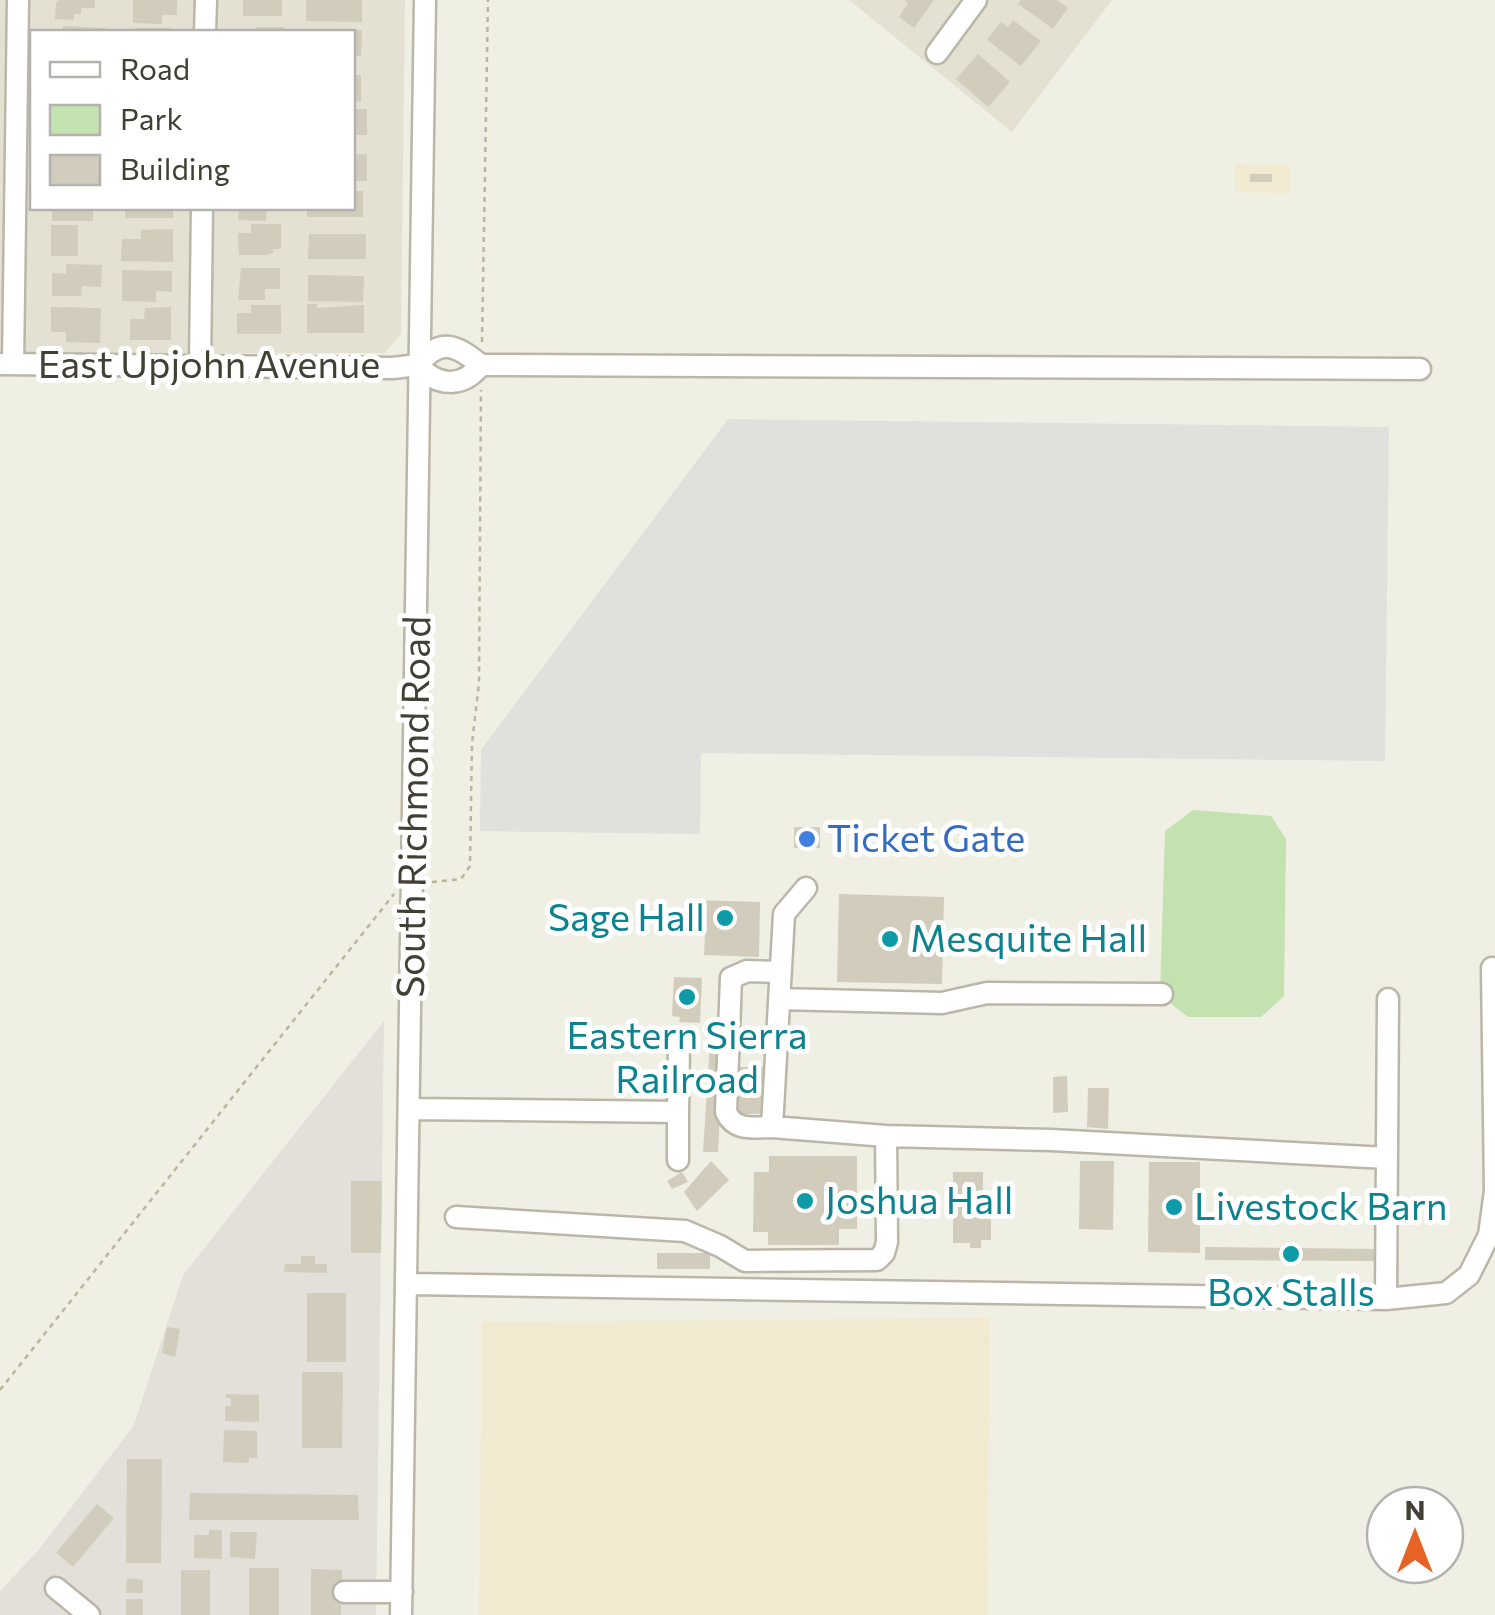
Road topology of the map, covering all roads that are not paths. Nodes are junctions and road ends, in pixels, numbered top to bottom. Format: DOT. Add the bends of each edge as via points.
graph roads {
  1 [pos="18,0"];
  2 [pos="206,0"];
  3 [pos="425,0"];
  4 [pos="976,0"];
  5 [pos="205,30"];
  6 [pos="936,53"];
  7 [pos="202,210"];
  8 [pos="6,364"];
  9 [pos="418,365"];
  10 [pos="481,365"];
  11 [pos="200,366"];
  12 [pos="1420,369"];
  13 [pos="806,888"];
  14 [pos="1492,968"];
  15 [pos="781,972"];
  16 [pos="1162,994"];
  17 [pos="779,999"];
  18 [pos="1388,999"];
  19 [pos="679,1043"];
  20 [pos="410,1109"];
  21 [pos="678,1112"];
  22 [pos="772,1126"];
  23 [pos="886,1136"];
  24 [pos="1387,1158"];
  25 [pos="678,1160"];
  26 [pos="456,1218"];
  27 [pos="407,1284"];
  28 [pos="1386,1299"];
  29 [pos="56,1588"];
  30 [pos="344,1592"];
  31 [pos="402,1592"];
  32 [pos="88,1615"];
  33 [pos="401,1615"];
  1 -- 8 [label="street"];
  2 -- 5 [label="street"];
  3 -- 9 [label="street, South Richmond Road"];
  4 -- 6 [label="street"];
  7 -- 11 [label="street"];
  8 -- 11 [label="street, East Upjohn Avenue"];
  9 -- 10 [label="street" via="436,381 450,383"];
  9 -- 10 [label="street" via="441,347 461,350"];
  9 -- 11 [label="street, East Upjohn Avenue"];
  9 -- 20 [label="street, South Richmond Road"];
  10 -- 12 [label="street"];
  13 -- 15 [label="street" via="784,914"];
  14 -- 28 [label="street" via="1495,1190 1488,1236 1469,1274 1446,1294"];
  15 -- 17 [label="street"];
  15 -- 22 [label="street" via="747,971 732,978 726,1112 737,1126"];
  16 -- 17 [label="street" via="988,992 942,1003"];
  17 -- 22 [label="street"];
  18 -- 24 [label="street"];
  19 -- 21 [label="street"];
  20 -- 21 [label="street"];
  20 -- 27 [label="street, South Richmond Road"];
  21 -- 25 [label="street"];
  22 -- 23 [label="street"];
  23 -- 24 [label="street"];
  23 -- 26 [label="street" via="887,1242 877,1260 745,1261 685,1232"];
  24 -- 28 [label="street"];
  27 -- 28 [label="street"];
  27 -- 31 [label="street, South Richmond Road"];
  29 -- 32 [label="street"];
  30 -- 31 [label="street"];
  31 -- 33 [label="street, South Richmond Road"];
}
